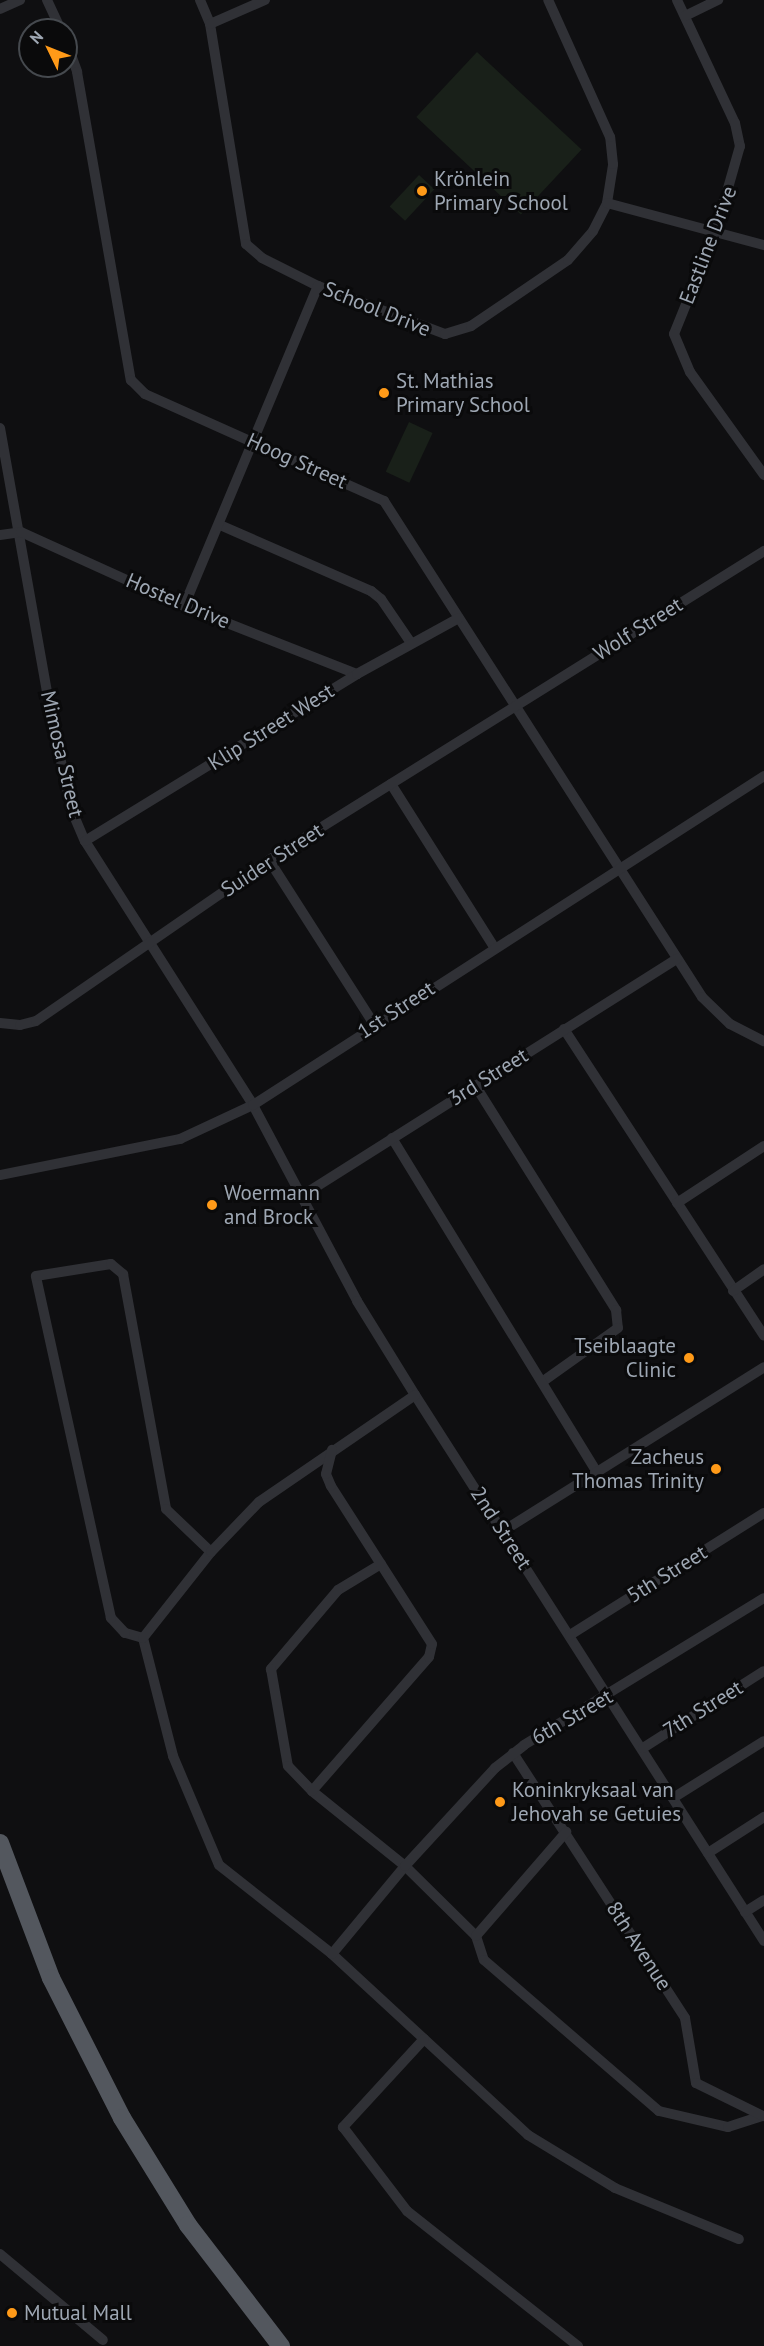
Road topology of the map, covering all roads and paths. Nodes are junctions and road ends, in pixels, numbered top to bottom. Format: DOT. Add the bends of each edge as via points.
graph roads {
  1 [pos="20,0"];
  2 [pos="47,0"];
  3 [pos="200,0"];
  4 [pos="265,0"];
  5 [pos="548,0"];
  6 [pos="677,0"];
  7 [pos="718,0"];
  8 [pos="0,9"];
  9 [pos="685,16"];
  10 [pos="55,18"];
  11 [pos="210,24"];
  12 [pos="77,78"];
  13 [pos="607,203"];
  14 [pos="716,230"];
  15 [pos="764,244"];
  16 [pos="318,285"];
  17 [pos="0,428"];
  18 [pos="254,442"];
  19 [pos="764,475"];
  20 [pos="220,525"];
  21 [pos="21,532"];
  22 [pos="0,535"];
  23 [pos="764,551"];
  24 [pos="184,606"];
  25 [pos="459,618"];
  26 [pos="411,643"];
  27 [pos="357,674"];
  28 [pos="512,706"];
  29 [pos="764,776"];
  30 [pos="391,784"];
  31 [pos="86,841"];
  32 [pos="269,860"];
  33 [pos="618,868"];
  34 [pos="150,939"];
  35 [pos="494,947"];
  36 [pos="677,959"];
  37 [pos="0,1023"];
  38 [pos="374,1024"];
  39 [pos="564,1029"];
  40 [pos="764,1041"];
  41 [pos="475,1085"];
  42 [pos="253,1105"];
  43 [pos="392,1138"];
  44 [pos="764,1146"];
  45 [pos="0,1175"];
  46 [pos="300,1197"];
  47 [pos="677,1203"];
  48 [pos="764,1269"];
  49 [pos="733,1291"];
  50 [pos="764,1336"];
  51 [pos="764,1367"];
  52 [pos="542,1383"];
  53 [pos="415,1395"];
  54 [pos="332,1450"];
  55 [pos="597,1472"];
  56 [pos="764,1513"];
  57 [pos="503,1531"];
  58 [pos="211,1552"];
  59 [pos="381,1564"];
  60 [pos="764,1598"];
  61 [pos="570,1635"];
  62 [pos="143,1638"];
  63 [pos="764,1671"];
  64 [pos="610,1695"];
  65 [pos="764,1741"];
  66 [pos="642,1748"];
  67 [pos="513,1753"];
  68 [pos="312,1791"];
  69 [pos="673,1798"];
  70 [pos="764,1817"];
  71 [pos="566,1832"];
  72 [pos="0,1843"];
  73 [pos="708,1853"];
  74 [pos="405,1866"];
  75 [pos="764,1900"];
  76 [pos="745,1912"];
  77 [pos="476,1935"];
  78 [pos="764,1941"];
  79 [pos="332,1954"];
  80 [pos="424,2039"];
  81 [pos="763,2116"];
  82 [pos="739,2238"];
  83 [pos="0,2254"];
  84 [pos="103,2340"];
  85 [pos="281,2346"];
  86 [pos="578,2346"];
  1 -- 8 [label="street"];
  2 -- 10 [label="street"];
  3 -- 11 [label="street, School Drive"];
  4 -- 11 [label="street"];
  5 -- 13 [label="street, School Drive" via="610,137 613,164"];
  6 -- 9 [label="street, Eastline Drive"];
  7 -- 9 [label="street"];
  9 -- 14 [label="street, Eastline Drive" via="739,134 740,159"];
  11 -- 16 [label="street, School Drive" via="246,244 262,258"];
  12 -- 18 [label="street, Hoog Street" via="131,380 145,394"];
  13 -- 14 [label="street"];
  13 -- 16 [label="street, School Drive" via="578,252 461,330 436,333"];
  14 -- 15 [label="street"];
  14 -- 19 [label="street, Eastline Drive" via="674,334 690,372"];
  16 -- 18 [label="street"];
  17 -- 21 [label="street, Mimosa Street"];
  18 -- 20 [label="street"];
  18 -- 25 [label="street, Hoog Street" via="384,501"];
  20 -- 24 [label="street"];
  20 -- 26 [label="street" via="371,591 381,599"];
  21 -- 22 [label="street"];
  21 -- 24 [label="street, Hostel Drive"];
  21 -- 31 [label="street, Mimosa Street" via="52,721 72,811"];
  23 -- 28 [label="street, Wolf Street"];
  24 -- 27 [label="street, Hostel Drive"];
  25 -- 26 [label="street, Klip Street West"];
  25 -- 28 [label="street, Hoog Street"];
  26 -- 27 [label="street, Klip Street West"];
  27 -- 31 [label="street, Klip Street West"];
  28 -- 30 [label="street, Suider Street"];
  28 -- 33 [label="street, Hoog Street"];
  29 -- 33 [label="street, 1st Street"];
  30 -- 32 [label="street, Suider Street"];
  30 -- 35 [label="street"];
  31 -- 34 [label="street, Mimosa Street"];
  32 -- 34 [label="street, Suider Street"];
  32 -- 38 [label="street"];
  33 -- 35 [label="street, 1st Street"];
  33 -- 36 [label="street, Hoog Street"];
  34 -- 37 [label="street, Suider Street" via="36,1020 20,1025"];
  34 -- 42 [label="street, Mimosa Street"];
  35 -- 38 [label="street, 1st Street"];
  36 -- 39 [label="street, 3rd Street"];
  36 -- 40 [label="street, Hoog Street" via="702,997 730,1024"];
  38 -- 42 [label="street, 1st Street"];
  39 -- 41 [label="street, 3rd Street"];
  39 -- 47 [label="street"];
  41 -- 43 [label="street, 3rd Street"];
  41 -- 52 [label="street" via="616,1311 618,1328"];
  42 -- 45 [label="street, 1st Street" via="180,1139"];
  42 -- 46 [label="street, 2nd Street"];
  43 -- 46 [label="street, 3rd Street"];
  43 -- 52 [label="street"];
  44 -- 47 [label="street"];
  46 -- 53 [label="street, 2nd Street"];
  47 -- 49 [label="street"];
  48 -- 49 [label="street"];
  49 -- 50 [label="street"];
  51 -- 55 [label="street"];
  52 -- 55 [label="street"];
  53 -- 54 [label="street"];
  53 -- 57 [label="street, 2nd Street"];
  54 -- 58 [label="street" via="259,1502"];
  54 -- 59 [label="street" via="326,1474"];
  55 -- 57 [label="street"];
  56 -- 61 [label="street, 5th Street"];
  57 -- 61 [label="street, 2nd Street"];
  58 -- 62 [label="street"];
  58 -- 62 [label="street" via="166,1509 123,1274 111,1264 36,1276 111,1618 125,1633"];
  59 -- 68 [label="street" via="432,1644 429,1657"];
  59 -- 68 [label="street" via="338,1590 271,1669 288,1766"];
  60 -- 64 [label="street, 6th Street"];
  61 -- 64 [label="street, 2nd Street"];
  62 -- 79 [label="street" via="173,1756 219,1865"];
  63 -- 66 [label="street, 7th Street"];
  64 -- 66 [label="street, 2nd Street"];
  64 -- 67 [label="street, 6th Street"];
  65 -- 69 [label="street"];
  66 -- 69 [label="street, 2nd Street"];
  67 -- 71 [label="street, 8th Avenue"];
  67 -- 74 [label="street, 6th Street"];
  68 -- 74 [label="street"];
  69 -- 73 [label="street, 2nd Street"];
  70 -- 73 [label="street"];
  71 -- 77 [label="street"];
  71 -- 81 [label="street, 8th Avenue" via="685,2018 696,2083"];
  72 -- 85 [label="highway" via="51,1978 122,2118 188,2224"];
  73 -- 76 [label="street, 2nd Street"];
  74 -- 77 [label="street"];
  74 -- 79 [label="street, 6th Street"];
  75 -- 76 [label="street"];
  76 -- 78 [label="street, 2nd Street"];
  77 -- 81 [label="street" via="484,1960 659,2111 728,2127"];
  79 -- 80 [label="street"];
  80 -- 82 [label="street" via="528,2135 615,2188"];
  80 -- 86 [label="street" via="343,2127 407,2211"];
  83 -- 84 [label="street"];
}
